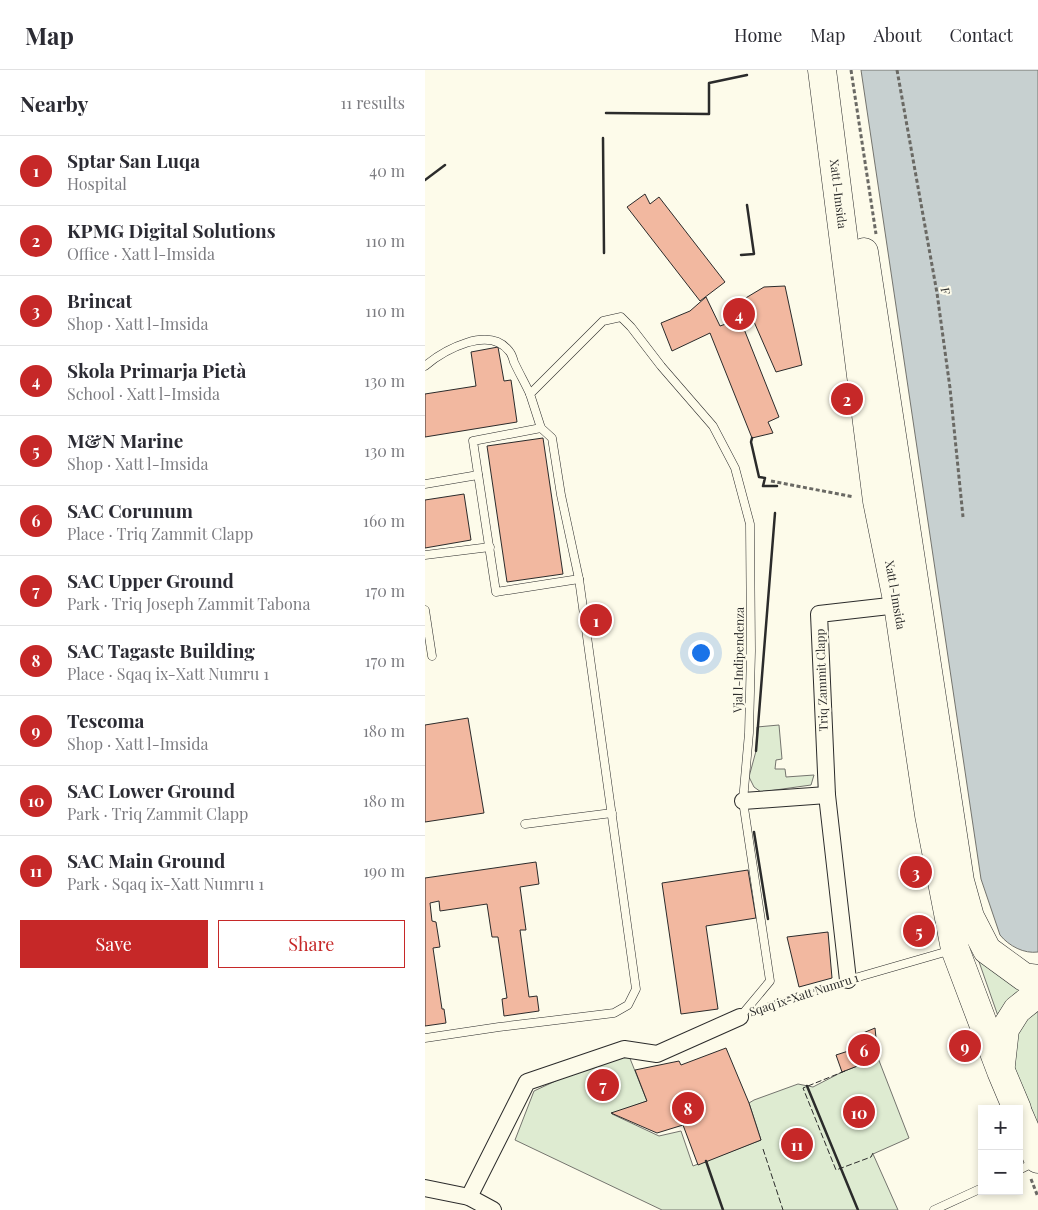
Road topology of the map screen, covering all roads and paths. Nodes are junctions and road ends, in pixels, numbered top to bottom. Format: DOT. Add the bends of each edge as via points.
graph roads {
  1 [pos="822,70"];
  2 [pos="836,70"];
  3 [pos="897,70"];
  4 [pos="425,366"];
  5 [pos="530,394"];
  6 [pos="541,428"];
  7 [pos="478,475"];
  8 [pos="771,481"];
  9 [pos="425,484"];
  10 [pos="877,501"];
  11 [pos="963,517"];
  12 [pos="490,547"];
  13 [pos="425,555"];
  14 [pos="579,579"];
  15 [pos="898,605"];
  16 [pos="425,610"];
  17 [pos="432,656"];
  18 [pos="827,795"];
  19 [pos="743,801"];
  20 [pos="612,813"];
  21 [pos="525,824"];
  22 [pos="955,949"];
  23 [pos="1038,979"];
  24 [pos="848,980"];
  25 [pos="1038,993"];
  26 [pos="740,1017"];
  27 [pos="425,1038"];
  28 [pos="1001,1071"];
  29 [pos="1015,1105"];
  30 [pos="1023,1124"];
  31 [pos="1038,1160"];
  32 [pos="1023,1168"];
  33 [pos="425,1188"];
  34 [pos="978,1190"];
  35 [pos="469,1197"];
  36 [pos="493,1210"];
  37 [pos="934,1210"];
  1 -- 10 [label="highway, Xatt l-Imsida"];
  2 -- 23 [label="highway, Xatt l-Imsida" via="961,881 971,917 987,950 1024,977"];
  3 -- 11 [label="path, F" via="937,293"];
  4 -- 5 [label="lane" via="461,344 499,342 510,352"];
  5 -- 6 [label="lane"];
  5 -- 19 [label="lane, Vjal l-Indipendenza" via="603,321 621,317 713,426 735,468 750,524 749,733"];
  6 -- 7 [label="lane" via="473,441"];
  6 -- 14 [label="lane" via="552,438"];
  7 -- 9 [label="lane"];
  7 -- 12 [label="lane"];
  8 -- 10 [label="path"];
  10 -- 15 [label="highway, Xatt l-Imsida"];
  12 -- 13 [label="lane"];
  12 -- 14 [label="lane" via="496,592"];
  14 -- 20 [label="lane"];
  15 -- 18 [label="street, Triq Zammit Clapp" via="819,614"];
  15 -- 22 [label="highway, Xatt l-Imsida" via="929,815"];
  16 -- 17 [label="lane"];
  18 -- 19 [label="street"];
  18 -- 24 [label="street, Triq Zammit Clapp"];
  19 -- 26 [label="lane, Vjal l-Indipendenza" via="770,981"];
  20 -- 21 [label="lane"];
  20 -- 27 [label="lane" via="636,989 628,1005 614,1013"];
  22 -- 24 [label="lane, Sqaq ix-Xatt Numru 1"];
  22 -- 28 [label="highway, Xatt l-Imsida"];
  24 -- 26 [label="path, Sqaq ix-Xatt Numru 1" via="767,1004"];
  25 -- 28 [label="highway" via="1017,1010 1005,1030"];
  26 -- 35 [label="street, Sqaq ix-Xatt Numru 1" via="657,1054 624,1049 527,1082"];
  28 -- 29 [label="highway, Xatt l-Imsida"];
  30 -- 31 [label="highway"];
  31 -- 32 [label="lane"];
  33 -- 35 [label="street"];
  34 -- 37 [label="lane"];
  35 -- 36 [label="street"];
}
